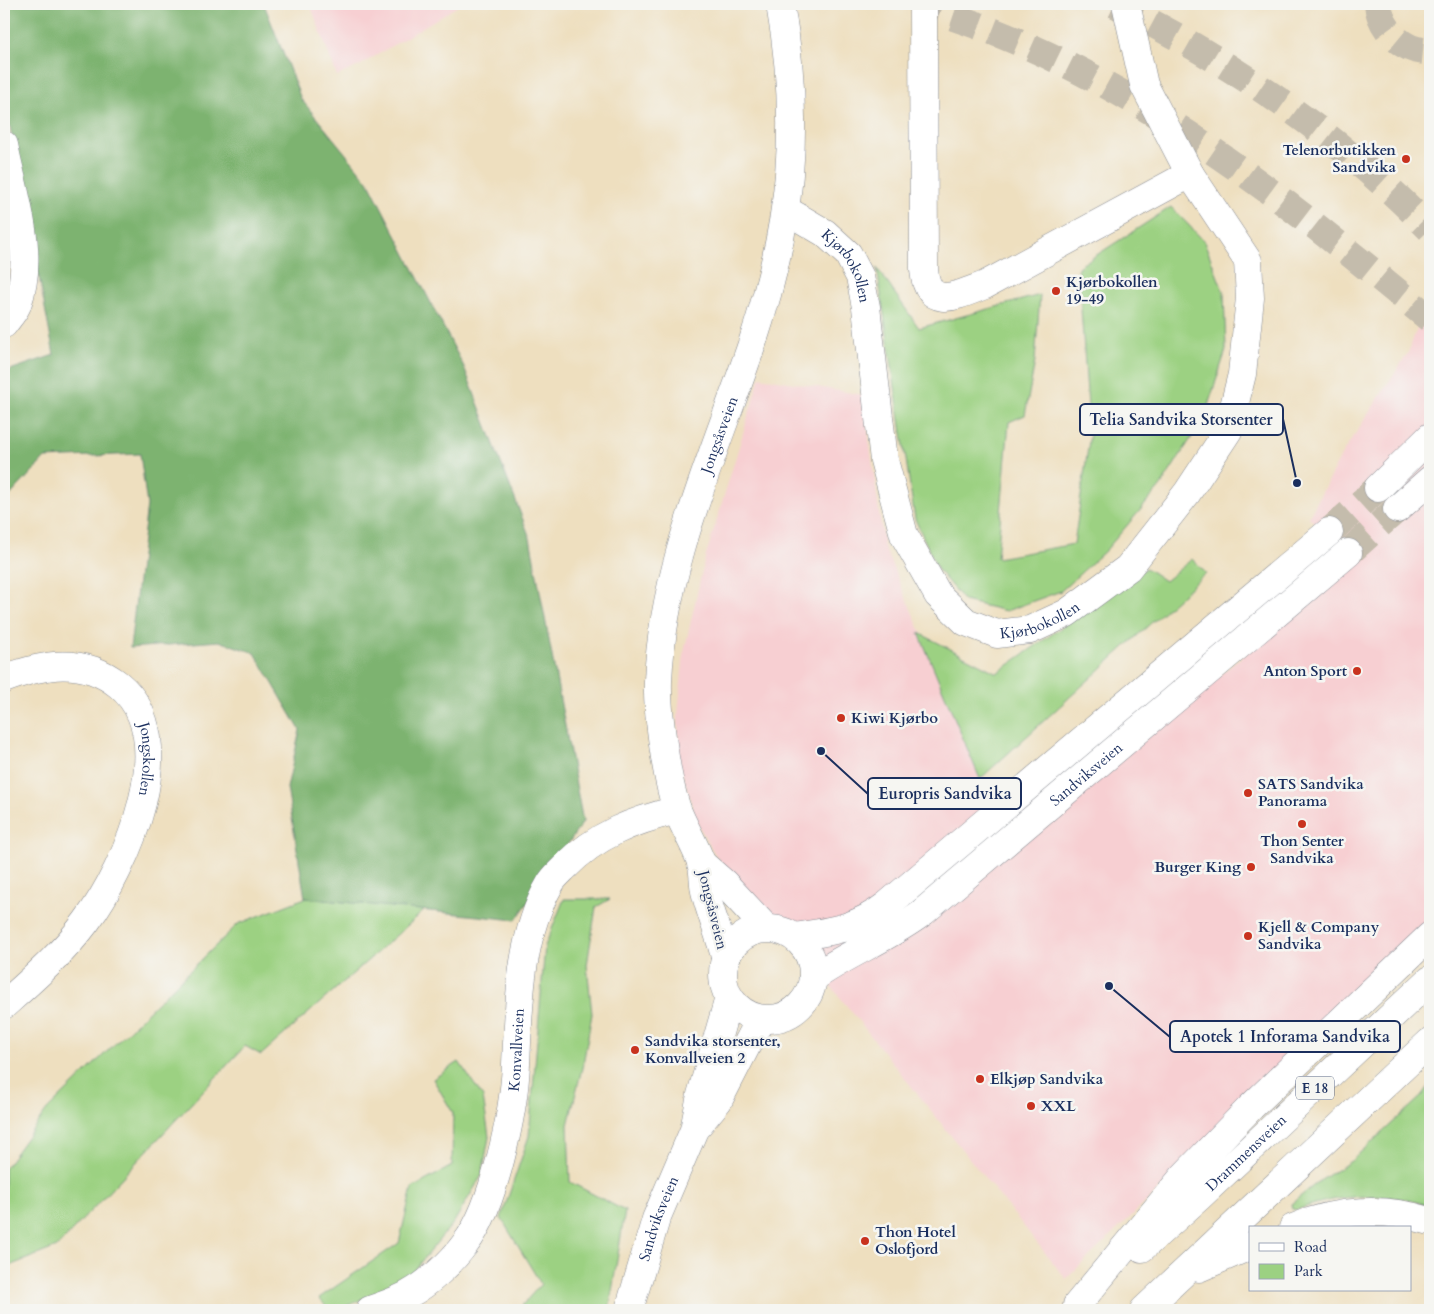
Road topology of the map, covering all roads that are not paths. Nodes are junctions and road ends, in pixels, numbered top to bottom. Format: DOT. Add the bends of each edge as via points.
graph roads {
  1 [pos="780,4"];
  2 [pos="923,4"];
  3 [pos="1126,4"];
  4 [pos="4,145"];
  5 [pos="1190,174"];
  6 [pos="786,210"];
  7 [pos="4,324"];
  8 [pos="1430,437"];
  9 [pos="1430,480"];
  10 [pos="1378,488"];
  11 [pos="1397,509"];
  12 [pos="1328,532"];
  13 [pos="1348,553"];
  14 [pos="4,679"];
  15 [pos="677,810"];
  16 [pos="701,863"];
  17 [pos="766,928"];
  18 [pos="1430,936"];
  19 [pos="795,937"];
  20 [pos="726,957"];
  21 [pos="813,978"];
  22 [pos="1430,980"];
  23 [pos="729,998"];
  24 [pos="4,1005"];
  25 [pos="763,1019"];
  26 [pos="1430,1042"];
  27 [pos="694,1130"];
  28 [pos="1430,1221"];
  29 [pos="1298,1226"];
  30 [pos="1143,1237"];
  31 [pos="1249,1246"];
  32 [pos="1181,1275"];
  33 [pos="1074,1308"];
  34 [pos="370,1310"];
  35 [pos="629,1310"];
  36 [pos="1144,1310"];
  1 -- 6 [label="main road, Jongsåsveien" via="792,102 792,157"];
  2 -- 5 [label="main road" via="924,270 926,285 932,293 940,298 985,285"];
  3 -- 5 [label="main road, Kjørbokollen" via="1144,85"];
  4 -- 7 [label="main road" via="24,244 24,279 16,307"];
  5 -- 6 [label="main road, Kjørbokollen" via="1248,262 1250,298 1242,374 1228,431 1187,493 1128,568 1067,613 1030,630 997,634 966,622 938,595 904,534 884,460 860,278 848,254 824,233"];
  6 -- 15 [label="main road, Jongsåsveien" via="767,295 685,536 666,620 658,694"];
  8 -- 10 [label="main road"];
  9 -- 11 [label="main road"];
  12 -- 19 [label="main road, Sandviksveien" via="887,906 846,928"];
  13 -- 21 [label="main road, Sandviksveien" via="923,912"];
  14 -- 24 [label="main road, Jongskollen" via="33,668 61,665 86,669 113,681 129,694 141,715 148,765 144,795 127,848 91,914 46,968"];
  15 -- 16 [label="main road, Jongsåsveien"];
  15 -- 34 [label="main road, Konvallveien" via="611,831 577,854 550,883 533,926 520,986 516,1068 502,1156 481,1216 466,1244 436,1274 409,1294"];
  16 -- 17 [label="main road, Jongsåsveien"];
  16 -- 20 [label="main road, Jongsåsveien" via="706,894"];
  17 -- 19 [label="main road" via="781,930"];
  17 -- 20 [label="main road" via="741,937"];
  18 -- 30 [label="main road, E 18" via="1184,1176"];
  19 -- 21 [label="main road" via="810,955"];
  20 -- 23 [label="main road" via="723,978"];
  21 -- 25 [label="main road" via="809,994 798,1009 782,1017"];
  22 -- 30 [label="main road, Drammensveien / E 18"];
  23 -- 25 [label="main road" via="744,1012"];
  23 -- 27 [label="main road, Sandviksveien"];
  25 -- 27 [label="main road, Sandviksveien" via="718,1101"];
  26 -- 32 [label="main road"];
  27 -- 35 [label="main road, Sandviksveien" via="656,1219"];
  28 -- 29 [label="main road" via="1369,1211 1326,1216"];
  30 -- 33 [label="main road, E 18"];
  31 -- 32 [label="main road"];
  32 -- 36 [label="main road"];
}
